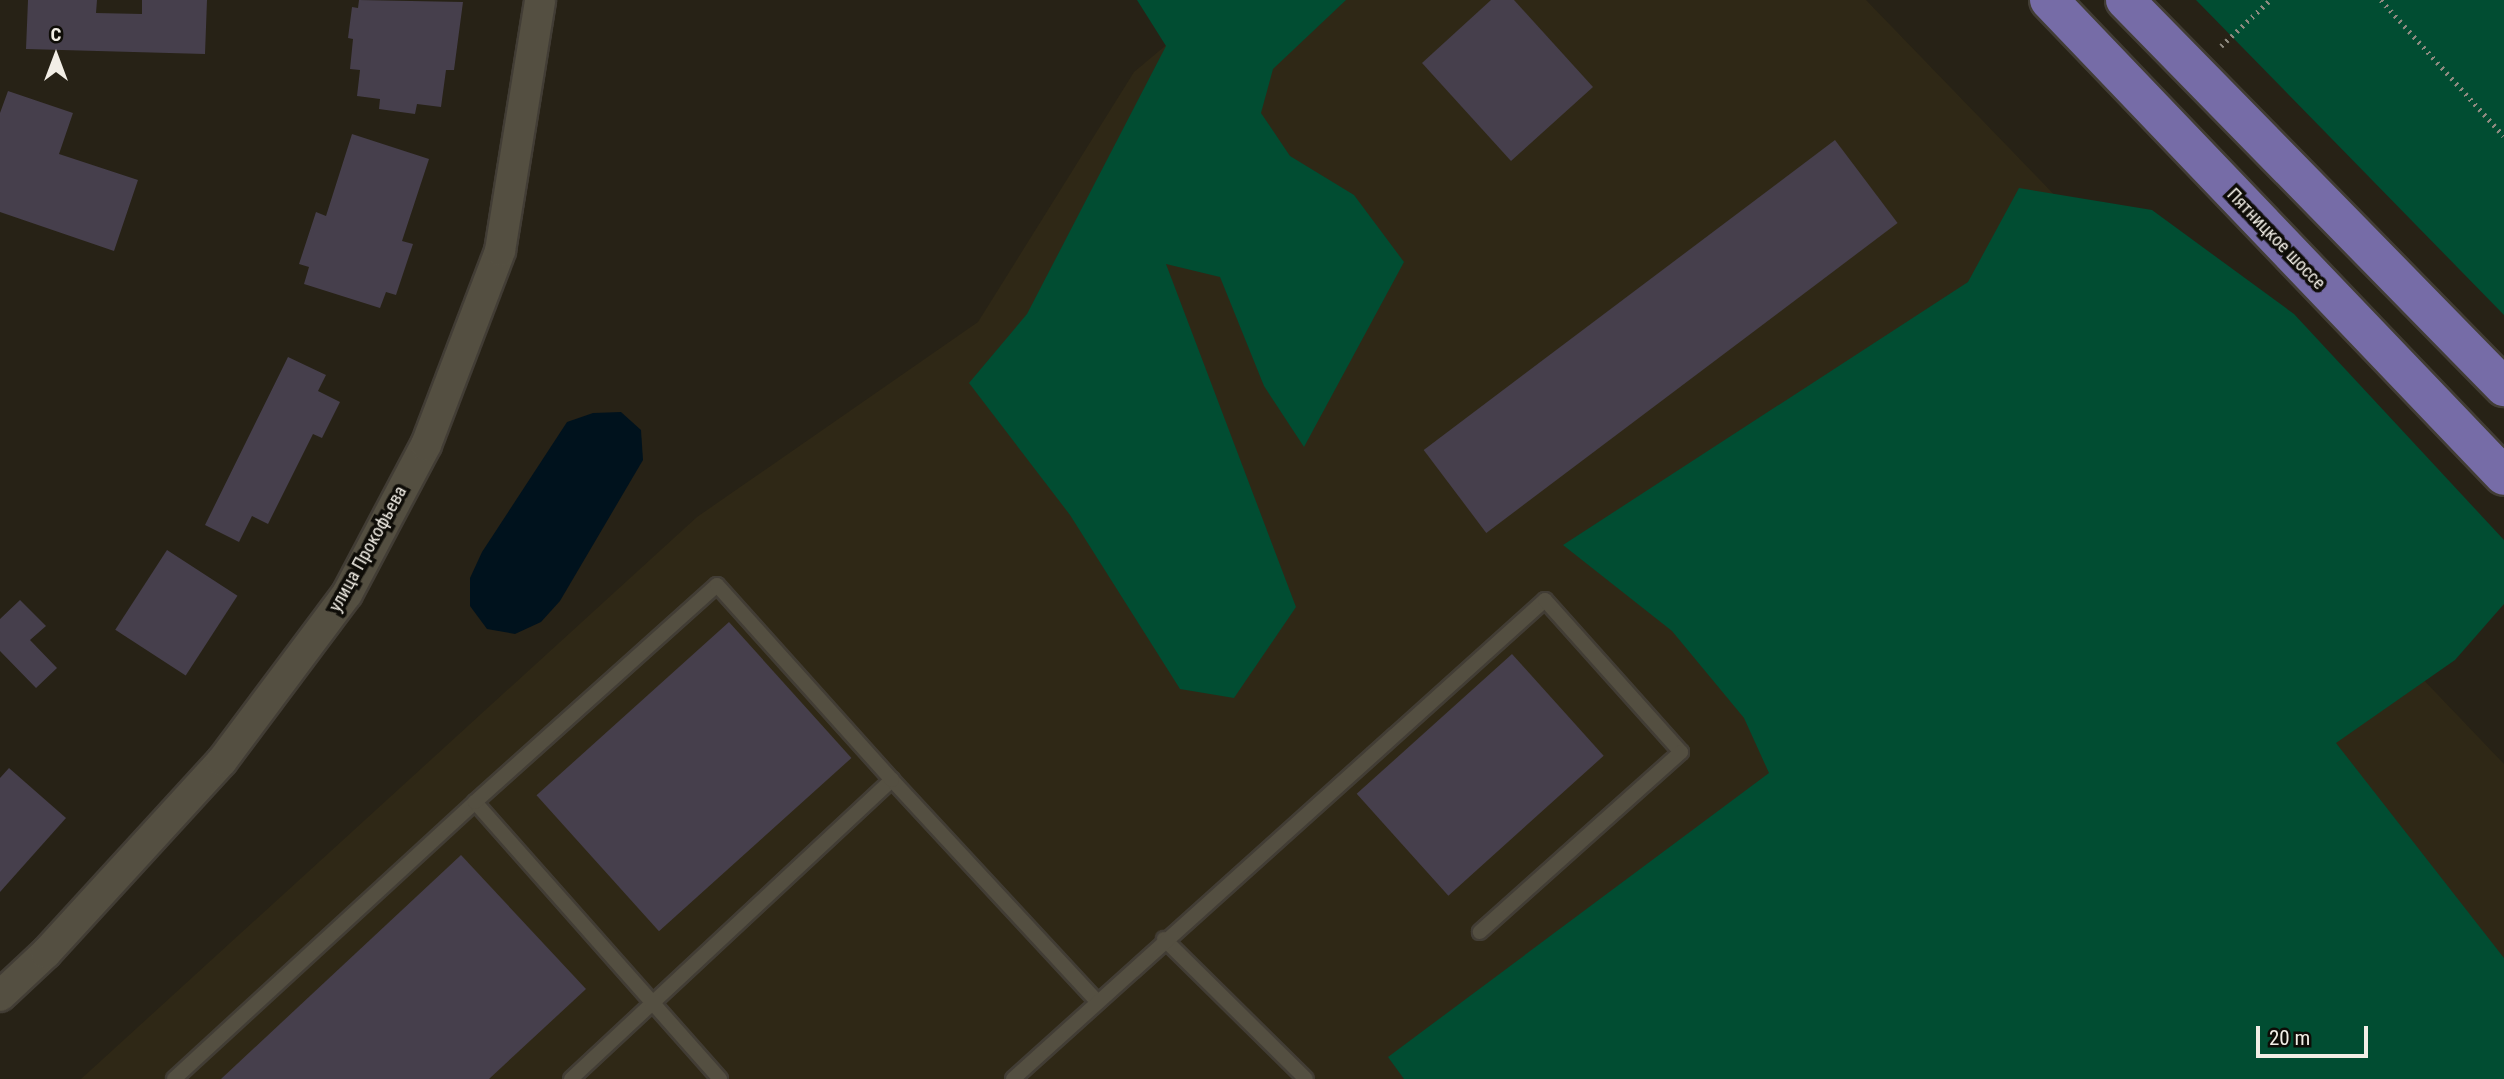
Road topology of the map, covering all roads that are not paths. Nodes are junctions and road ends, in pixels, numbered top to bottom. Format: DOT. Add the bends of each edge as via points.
graph roads {
  1 [pos="540,0"];
  2 [pos="2049,0"];
  3 [pos="2125,0"];
  4 [pos="2504,387"];
  5 [pos="2504,476"];
  6 [pos="892,780"];
  7 [pos="475,802"];
  8 [pos="1480,932"];
  9 [pos="1164,939"];
  10 [pos="0,996"];
  11 [pos="1097,1001"];
  12 [pos="650,1005"];
  13 [pos="174,1079"];
  14 [pos="570,1079"];
  15 [pos="720,1079"];
  16 [pos="1013,1079"];
  17 [pos="1306,1079"];
  1 -- 10 [label="street, улица Прокофьева" via="500,251 426,445 347,594 222,761 46,953"];
  2 -- 5 [label="main road, Пятницкое шоссе"];
  3 -- 4 [label="main road"];
  6 -- 7 [label="lane" via="717,585"];
  6 -- 11 [label="lane"];
  6 -- 12 [label="lane"];
  7 -- 12 [label="lane"];
  7 -- 13 [label="lane"];
  8 -- 9 [label="lane" via="1681,752 1545,600"];
  9 -- 11 [label="lane"];
  9 -- 17 [label="lane"];
  11 -- 16 [label="lane"];
  12 -- 14 [label="lane"];
  12 -- 15 [label="lane"];
}
